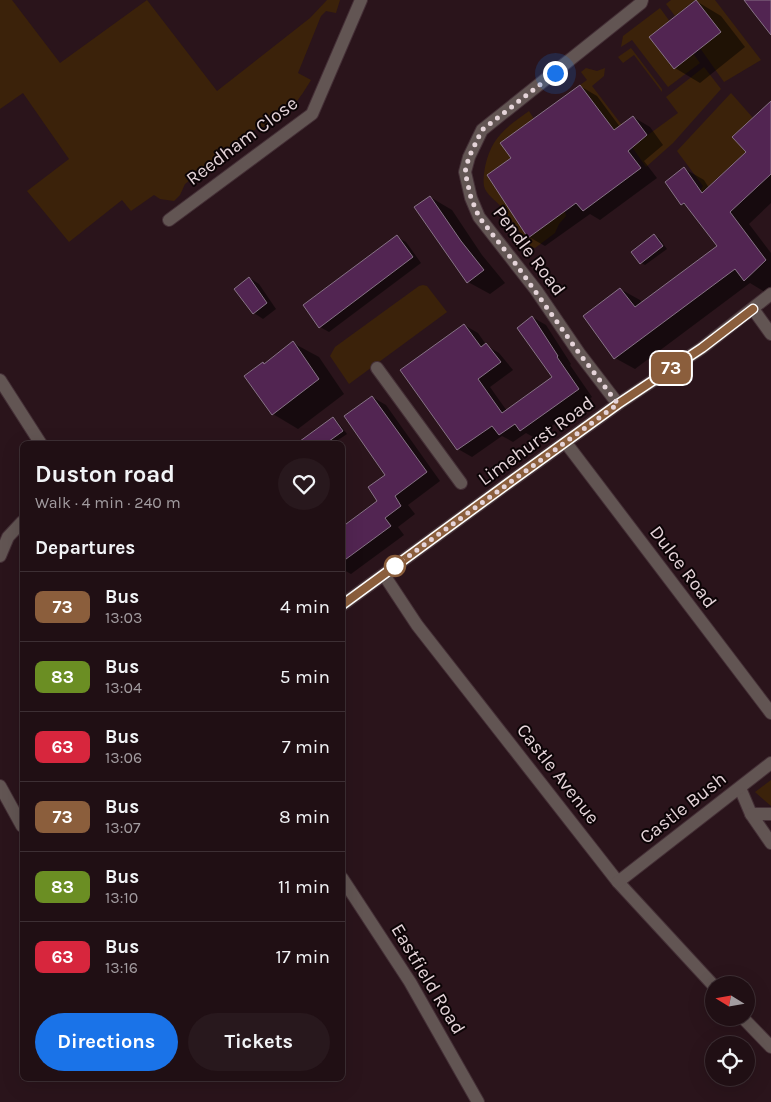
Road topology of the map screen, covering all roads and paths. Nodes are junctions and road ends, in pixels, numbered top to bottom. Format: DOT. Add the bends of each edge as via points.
graph roads {
  1 [pos="361,0"];
  2 [pos="642,0"];
  3 [pos="169,220"];
  4 [pos="771,294"];
  5 [pos="753,309"];
  6 [pos="771,334"];
  7 [pos="377,368"];
  8 [pos="2,383"];
  9 [pos="618,404"];
  10 [pos="38,441"];
  11 [pos="566,443"];
  12 [pos="461,483"];
  13 [pos="20,524"];
  14 [pos="0,556"];
  15 [pos="384,575"];
  16 [pos="345,603"];
  17 [pos="771,713"];
  18 [pos="771,763"];
  19 [pos="0,786"];
  20 [pos="740,788"];
  21 [pos="751,814"];
  22 [pos="771,814"];
  23 [pos="20,822"];
  24 [pos="771,843"];
  25 [pos="618,882"];
  26 [pos="345,883"];
  27 [pos="705,976"];
  28 [pos="751,1026"];
  29 [pos="771,1047"];
  30 [pos="478,1102"];
  1 -- 3 [label="street, Reedham Close" via="312,114"];
  2 -- 9 [label="street, Pendle Road" via="482,130 465,172 479,217"];
  4 -- 5 [label="street, Limehurst Road"];
  5 -- 6 [label="street"];
  5 -- 9 [label="street, Limehurst Road" via="702,348"];
  7 -- 12 [label="street"];
  8 -- 10 [label="street"];
  9 -- 11 [label="street, Limehurst Road"];
  11 -- 15 [label="street, Limehurst Road"];
  11 -- 17 [label="street, Dulce Road"];
  13 -- 14 [label="street" via="8,537"];
  15 -- 16 [label="street, Limehurst Road"];
  15 -- 25 [label="street, Castle Avenue" via="417,625"];
  18 -- 20 [label="street, Castle Bush"];
  19 -- 23 [label="street"];
  20 -- 21 [label="street"];
  20 -- 25 [label="street, Castle Bush"];
  21 -- 22 [label="street"];
  21 -- 24 [label="street"];
  25 -- 27 [label="street, Castle Avenue"];
  26 -- 30 [label="street, Eastfield Road" via="410,982"];
  28 -- 29 [label="street"];
}
